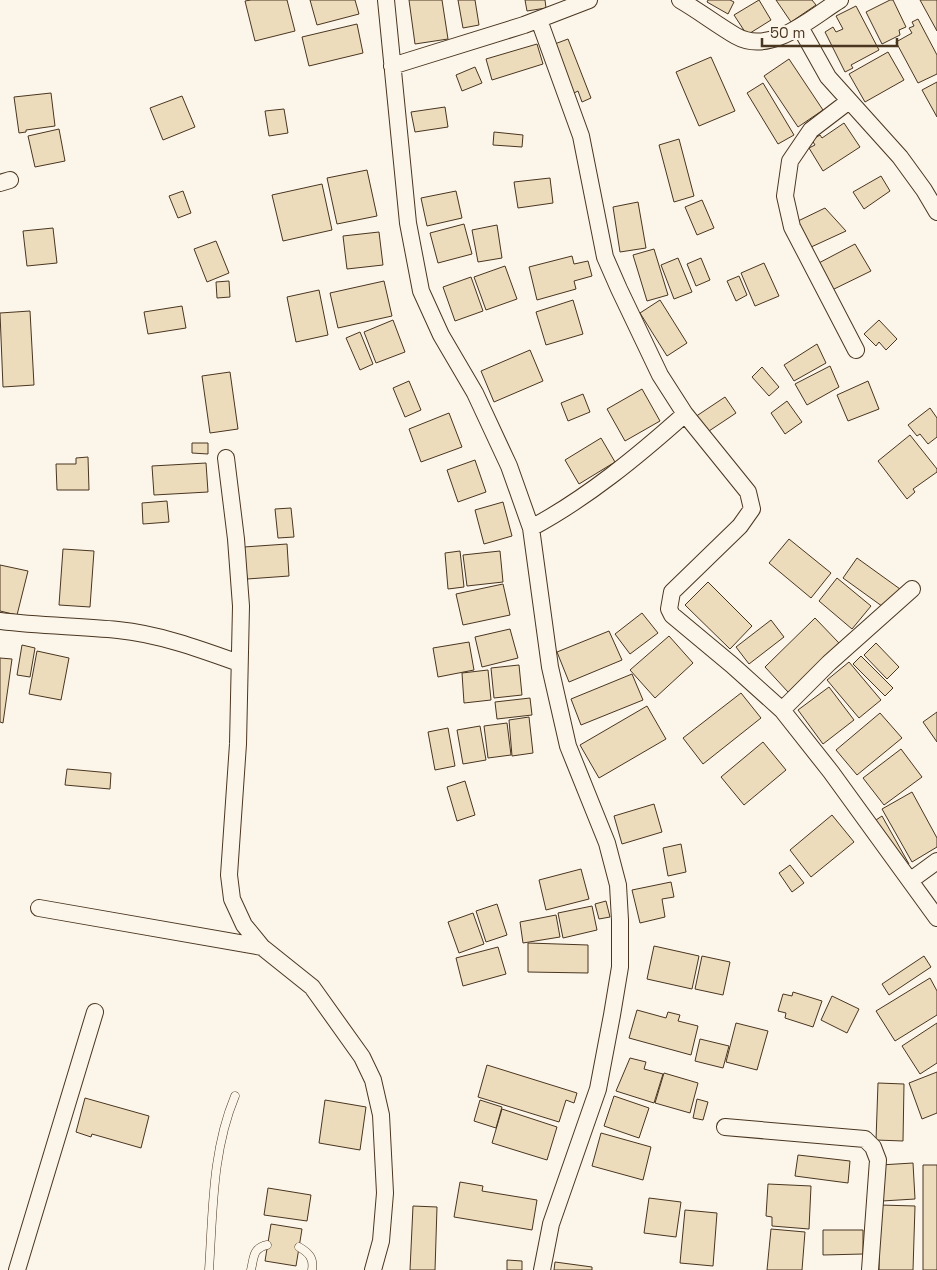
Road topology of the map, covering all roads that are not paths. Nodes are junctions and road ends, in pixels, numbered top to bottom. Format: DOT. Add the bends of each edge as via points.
graph roads {
  1 [pos="386,0"];
  2 [pos="589,0"];
  3 [pos="680,0"];
  4 [pos="840,0"];
  5 [pos="538,20"];
  6 [pos="800,27"];
  7 [pos="392,66"];
  8 [pos="849,101"];
  9 [pos="937,212"];
  10 [pos="856,350"];
  11 [pos="685,414"];
  12 [pos="226,458"];
  13 [pos="530,528"];
  14 [pos="912,589"];
  15 [pos="0,621"];
  16 [pos="239,663"];
  17 [pos="782,710"];
  18 [pos="937,861"];
  19 [pos="911,880"];
  20 [pos="39,908"];
  21 [pos="937,918"];
  22 [pos="262,947"];
  23 [pos="95,1012"];
  24 [pos="235,1096"];
  25 [pos="725,1127"];
  26 [pos="267,1245"];
  27 [pos="299,1248"];
  28 [pos="17,1270"];
  29 [pos="209,1270"];
  30 [pos="251,1270"];
  31 [pos="312,1270"];
  32 [pos="373,1270"];
  33 [pos="542,1270"];
  34 [pos="870,1270"];
  1 -- 7 [label="street"];
  2 -- 5 [label="street"];
  3 -- 6 [label="street" via="737,37 758,41"];
  4 -- 6 [label="street"];
  5 -- 7 [label="street"];
  5 -- 11 [label="street" via="581,136 605,257 649,355"];
  6 -- 8 [label="street" via="828,77"];
  7 -- 13 [label="street" via="408,223 421,290 441,335 476,392 509,466"];
  8 -- 9 [label="street" via="900,157"];
  8 -- 10 [label="street" via="811,130 790,161 786,196 792,227"];
  11 -- 13 [label="street" via="616,471 552,517"];
  11 -- 17 [label="street" via="748,492 752,510 740,526 672,592 669,609"];
  12 -- 16 [label="street" via="241,606"];
  13 -- 33 [label="street" via="550,667 568,746 607,843 618,885 620,920 620,967 598,1089 551,1224"];
  14 -- 17 [label="street"];
  15 -- 16 [label="street" via="120,630 190,645"];
  16 -- 22 [label="street" via="238,744 229,875 232,899 244,925"];
  17 -- 19 [label="street"];
  18 -- 19 [label="street"];
  19 -- 21 [label="street"];
  20 -- 22 [label="street"];
  22 -- 32 [label="street" via="312,988 362,1057 373,1080 381,1115 385,1193 381,1242"];
  23 -- 28 [label="street"];
  24 -- 29 [label="lane" via="224,1122 216,1170"];
  25 -- 34 [label="street" via="865,1139 873,1147 878,1160"];
  26 -- 30 [label="lane" via="260,1246 255,1252"];
  27 -- 31 [label="lane" via="314,1262"];
}
